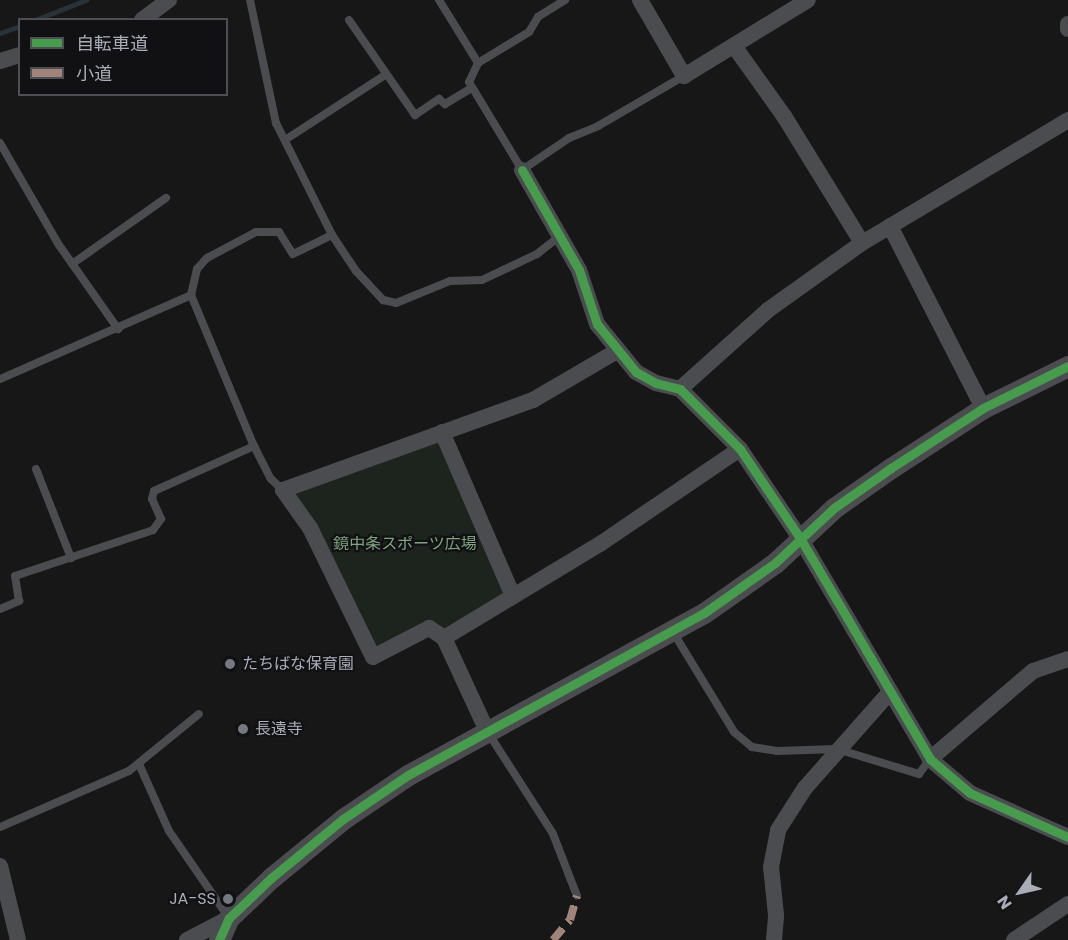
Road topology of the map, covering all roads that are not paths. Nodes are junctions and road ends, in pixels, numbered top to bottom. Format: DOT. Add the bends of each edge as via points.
graph roads {
  1 [pos="169,0"];
  2 [pos="250,0"];
  3 [pos="439,0"];
  4 [pos="565,0"];
  5 [pos="640,0"];
  6 [pos="808,0"];
  7 [pos="145,18"];
  8 [pos="349,20"];
  9 [pos="734,46"];
  10 [pos="18,56"];
  11 [pos="0,61"];
  12 [pos="478,63"];
  13 [pos="385,75"];
  14 [pos="684,76"];
  15 [pos="472,88"];
  16 [pos="1068,120"];
  17 [pos="285,140"];
  18 [pos="0,143"];
  19 [pos="522,170"];
  20 [pos="166,198"];
  21 [pos="890,226"];
  22 [pos="332,235"];
  23 [pos="560,235"];
  24 [pos="862,243"];
  25 [pos="72,264"];
  26 [pos="191,295"];
  27 [pos="118,329"];
  28 [pos="616,351"];
  29 [pos="1068,366"];
  30 [pos="0,379"];
  31 [pos="680,389"];
  32 [pos="983,408"];
  33 [pos="442,432"];
  34 [pos="254,446"];
  35 [pos="740,449"];
  36 [pos="36,469"];
  37 [pos="284,490"];
  38 [pos="800,538"];
  39 [pos="71,558"];
  40 [pos="513,596"];
  41 [pos="0,609"];
  42 [pos="672,630"];
  43 [pos="444,638"];
  44 [pos="1068,659"];
  45 [pos="889,693"];
  46 [pos="199,714"];
  47 [pos="487,731"];
  48 [pos="837,749"];
  49 [pos="930,759"];
  50 [pos="139,764"];
  51 [pos="0,827"];
  52 [pos="1068,837"];
  53 [pos="0,866"];
  54 [pos="577,896"];
  55 [pos="1068,904"];
  56 [pos="229,918"];
  57 [pos="18,940"];
  58 [pos="187,940"];
  59 [pos="219,940"];
  60 [pos="774,940"];
  61 [pos="1014,940"];
  1 -- 7 [label="street"];
  2 -- 17 [label="lane" via="264,77"];
  3 -- 12 [label="lane"];
  4 -- 12 [label="lane" via="538,17 529,32"];
  5 -- 14 [label="street"];
  6 -- 9 [label="street"];
  8 -- 13 [label="lane"];
  9 -- 14 [label="street"];
  9 -- 24 [label="street" via="784,116"];
  10 -- 11 [label="street"];
  12 -- 15 [label="lane" via="469,82"];
  13 -- 15 [label="lane" via="415,115 439,99 445,104"];
  13 -- 17 [label="lane"];
  14 -- 19 [label="lane" via="598,126 568,138"];
  15 -- 19 [label="lane"];
  16 -- 21 [label="street"];
  17 -- 22 [label="lane"];
  18 -- 25 [label="lane"];
  19 -- 23 [label="street"];
  20 -- 25 [label="lane"];
  21 -- 24 [label="street"];
  21 -- 32 [label="street"];
  22 -- 23 [label="lane" via="356,272 383,300 396,303 450,281 482,280 537,254"];
  22 -- 26 [label="lane" via="293,254 279,232 256,232 207,258 196,269"];
  23 -- 28 [label="street" via="579,270 597,324"];
  24 -- 31 [label="street" via="768,310"];
  25 -- 27 [label="lane"];
  26 -- 27 [label="lane"];
  26 -- 34 [label="lane"];
  27 -- 30 [label="lane"];
  28 -- 31 [label="street" via="636,372 656,383"];
  28 -- 33 [label="street" via="534,400"];
  29 -- 32 [label="street"];
  31 -- 35 [label="street"];
  32 -- 38 [label="street" via="834,508"];
  33 -- 37 [label="street"];
  33 -- 40 [label="street"];
  34 -- 37 [label="lane" via="271,479"];
  34 -- 39 [label="lane" via="154,491 152,499 161,519 153,530"];
  35 -- 38 [label="street"];
  35 -- 40 [label="street" via="600,544"];
  36 -- 39 [label="lane"];
  37 -- 43 [label="street" via="310,528 373,657 429,628"];
  38 -- 42 [label="street" via="775,563"];
  38 -- 45 [label="street"];
  39 -- 41 [label="lane" via="15,576 19,601"];
  40 -- 43 [label="street"];
  42 -- 47 [label="street"];
  42 -- 48 [label="lane" via="734,732 752,747 777,751"];
  43 -- 47 [label="street"];
  44 -- 49 [label="street" via="1033,671"];
  45 -- 48 [label="street"];
  45 -- 49 [label="street"];
  46 -- 50 [label="lane"];
  47 -- 54 [label="lane" via="554,834"];
  47 -- 56 [label="street" via="408,775 344,819"];
  48 -- 49 [label="lane" via="919,774"];
  48 -- 60 [label="street" via="778,830 771,867"];
  49 -- 52 [label="street" via="970,793"];
  50 -- 51 [label="lane"];
  50 -- 56 [label="lane" via="169,831"];
  53 -- 57 [label="street"];
  55 -- 61 [label="street"];
  56 -- 58 [label="street"];
  56 -- 59 [label="street"];
}
